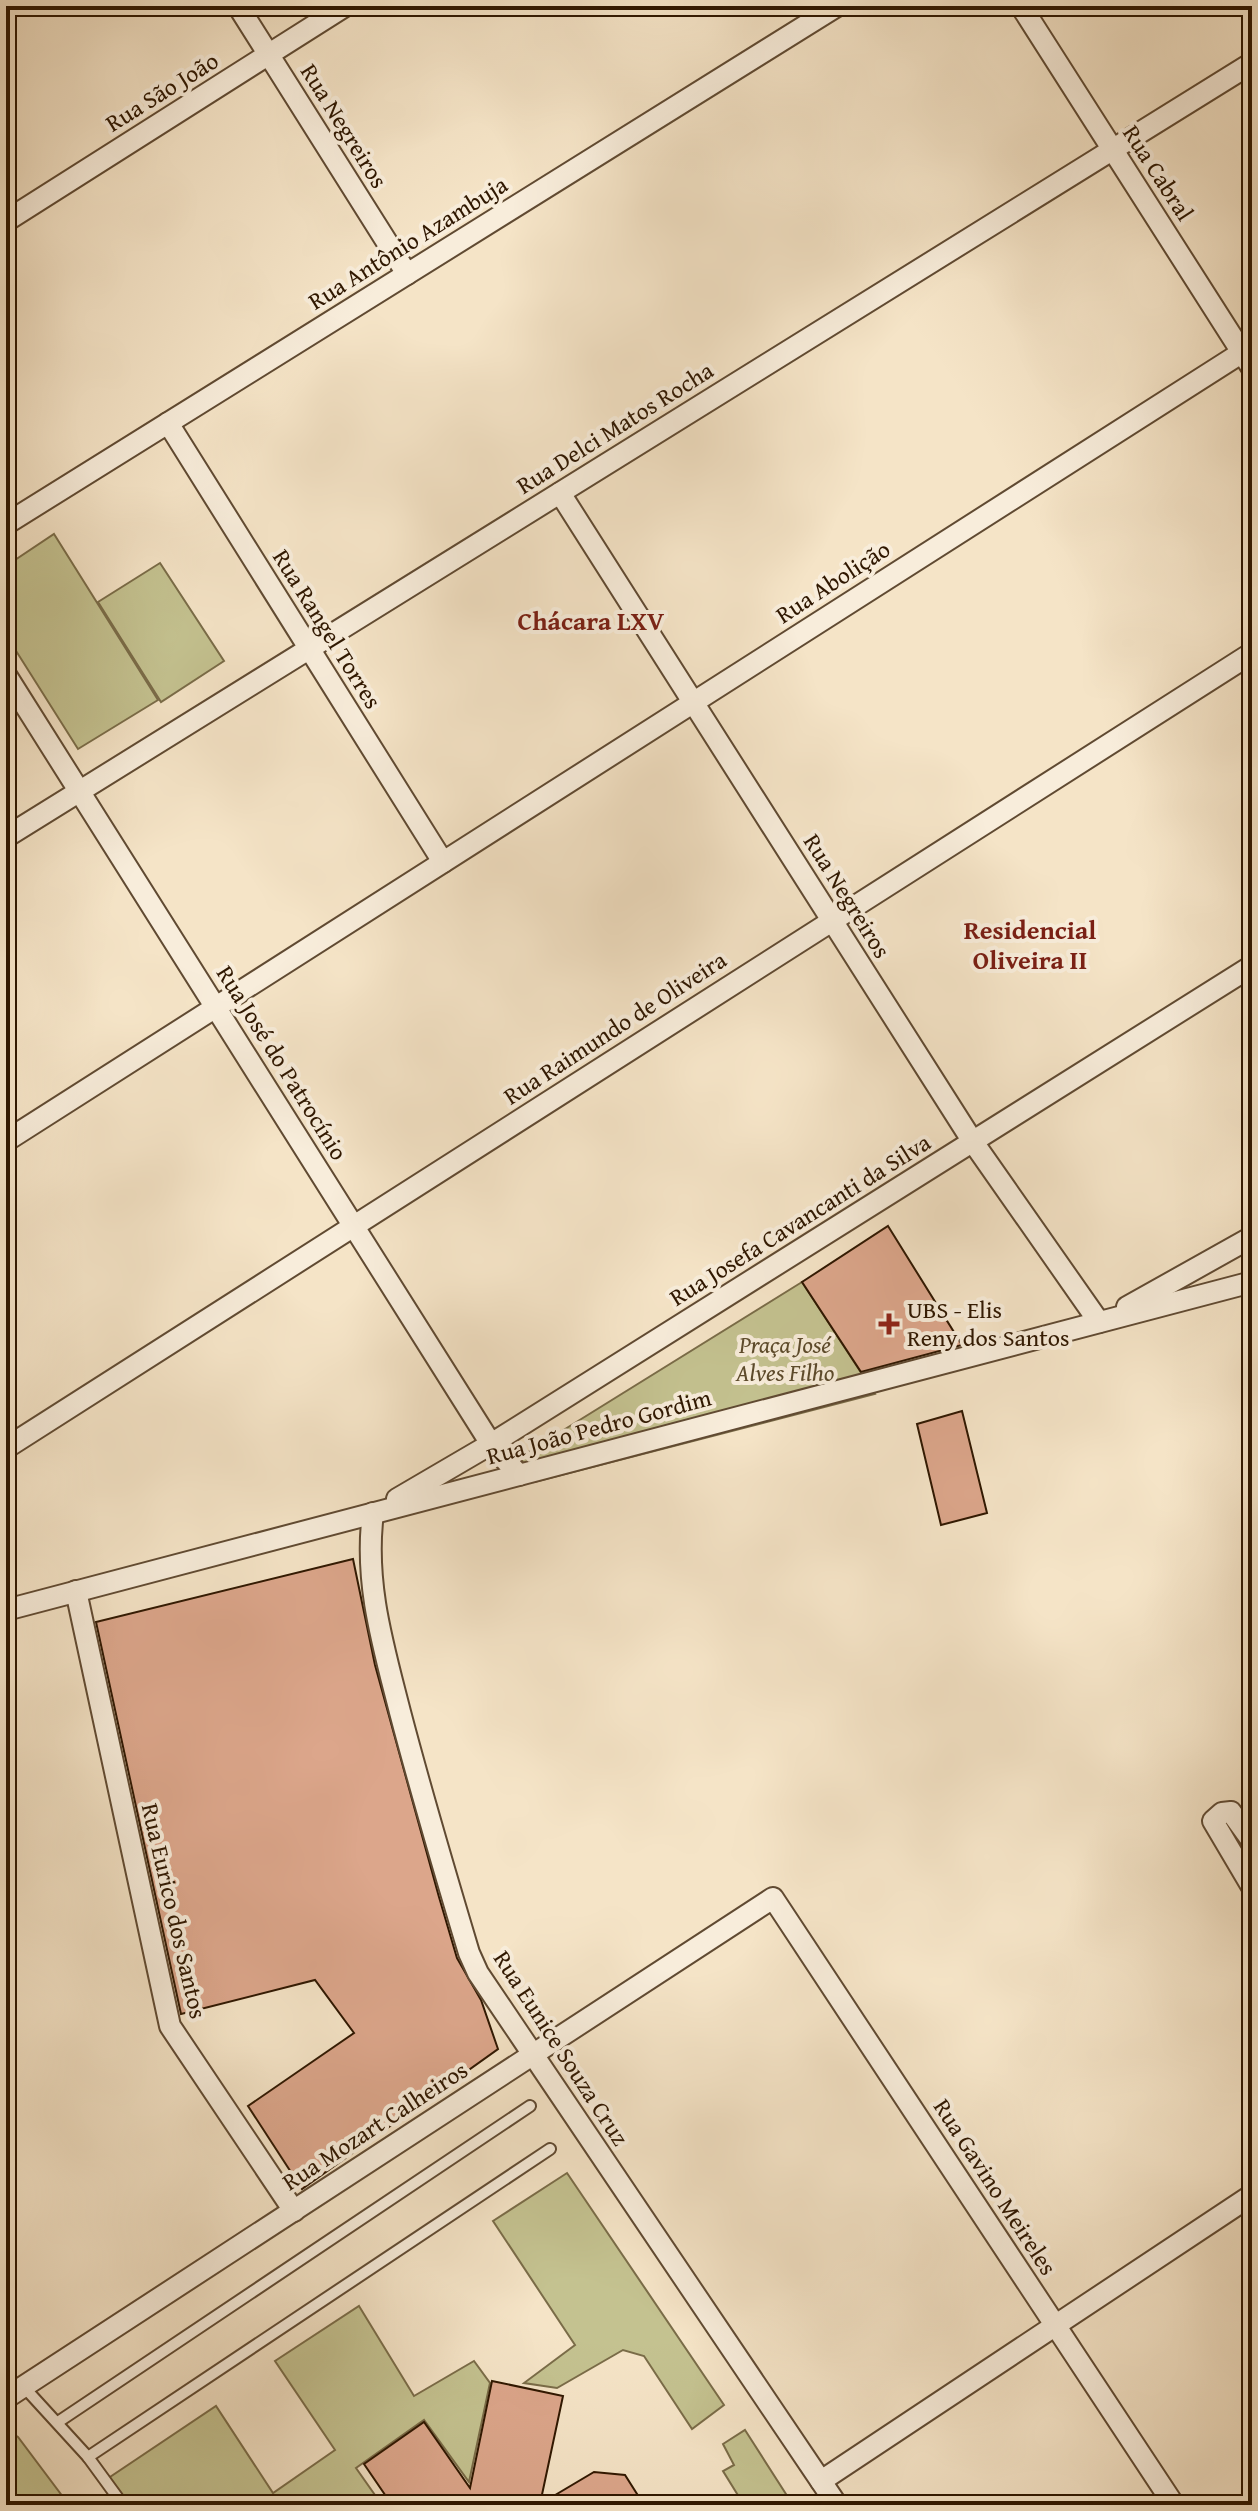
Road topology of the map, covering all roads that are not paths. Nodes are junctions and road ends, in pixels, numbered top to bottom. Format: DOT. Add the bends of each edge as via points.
graph roads {
  1 [pos="238,6"];
  2 [pos="345,6"];
  3 [pos="837,6"];
  4 [pos="1021,6"];
  5 [pos="268,55"];
  6 [pos="1252,63"];
  7 [pos="1112,149"];
  8 [pos="6,221"];
  9 [pos="407,274"];
  10 [pos="1249,355"];
  11 [pos="168,423"];
  12 [pos="560,493"];
  13 [pos="6,524"];
  14 [pos="309,649"];
  15 [pos="1252,653"];
  16 [pos="6,675"];
  17 [pos="693,702"];
  18 [pos="80,791"];
  19 [pos="6,837"];
  20 [pos="443,862"];
  21 [pos="832,921"];
  22 [pos="1252,966"];
  23 [pos="216,1007"];
  24 [pos="6,1141"];
  25 [pos="973,1142"];
  26 [pos="354,1226"];
  27 [pos="1252,1237"];
  28 [pos="1252,1282"];
  29 [pos="1099,1322"];
  30 [pos="491,1444"];
  31 [pos="6,1448"];
  32 [pos="519,1475"];
  33 [pos="373,1513"];
  34 [pos="76,1591"];
  35 [pos="6,1610"];
  36 [pos="1252,1841"];
  37 [pos="1252,1887"];
  38 [pos="773,1898"];
  39 [pos="531,2055"];
  40 [pos="530,2106"];
  41 [pos="550,2149"];
  42 [pos="1252,2195"];
  43 [pos="294,2211"];
  44 [pos="1056,2326"];
  45 [pos="24,2387"];
  46 [pos="6,2398"];
  47 [pos="58,2422"];
  48 [pos="88,2457"];
  49 [pos="821,2481"];
  50 [pos="123,2505"];
  51 [pos="837,2505"];
  52 [pos="1174,2505"];
  1 -- 5 [label="street, Rua Negreiros"];
  2 -- 5 [label="street, Rua São João"];
  3 -- 9 [label="street, Rua Antônio Azambuja"];
  4 -- 7 [label="street, Rua Cabral"];
  5 -- 8 [label="street, Rua São João"];
  5 -- 9 [label="street, Rua Negreiros"];
  6 -- 7 [label="street, Rua Delci Matos Rocha"];
  7 -- 10 [label="street, Rua Cabral"];
  7 -- 12 [label="street, Rua Delci Matos Rocha"];
  9 -- 11 [label="street, Rua Antônio Azambuja"];
  10 -- 17 [label="street, Rua Abolição"];
  11 -- 13 [label="street, Rua Antônio Azambuja"];
  11 -- 14 [label="street, Rua Rangel Torres"];
  12 -- 14 [label="street, Rua Delci Matos Rocha"];
  12 -- 17 [label="street, Rua Negreiros"];
  14 -- 18 [label="street, Rua Delci Matos Rocha"];
  14 -- 20 [label="street, Rua Rangel Torres"];
  15 -- 21 [label="street, Rua Raimundo de Oliveira"];
  16 -- 18 [label="street, Rua José do Patrocínio"];
  17 -- 20 [label="street, Rua Abolição"];
  17 -- 21 [label="street, Rua Negreiros"];
  18 -- 19 [label="street, Rua Delci Matos Rocha"];
  18 -- 23 [label="street, Rua José do Patrocínio"];
  20 -- 23 [label="street, Rua Abolição"];
  21 -- 25 [label="street, Rua Negreiros"];
  21 -- 26 [label="street, Rua Raimundo de Oliveira"];
  22 -- 25 [label="street, Rua Josefa Cavancanti da Silva"];
  23 -- 24 [label="street, Rua Abolição"];
  23 -- 26 [label="street, Rua José do Patrocínio"];
  25 -- 29 [label="street, Rua Negreiros"];
  25 -- 30 [label="street, Rua Josefa Cavancanti da Silva"];
  26 -- 30 [label="street, Rua José do Patrocínio"];
  26 -- 31 [label="street, Rua Raimundo de Oliveira"];
  27 -- 29 [label="street"];
  28 -- 29 [label="street, Rua João Pedro Gordim"];
  29 -- 32 [label="street, Rua João Pedro Gordim"];
  30 -- 32 [label="street, Rua José do Patrocínio"];
  30 -- 33 [label="street, Rua Josefa Cavancanti da Silva"];
  32 -- 33 [label="street, Rua João Pedro Gordim"];
  33 -- 34 [label="street, Rua João Pedro Gordim"];
  33 -- 39 [label="street, Rua Eunice Souza Cruz" via="369,1573 378,1624 463,1932 485,1986"];
  34 -- 35 [label="street, Rua João Pedro Gordim"];
  34 -- 43 [label="street, Rua Eurico dos Santos" via="170,2026"];
  36 -- 37 [label="street" via="1231,1812 1213,1821"];
  38 -- 39 [label="street, Rua Mozart Calheiros"];
  38 -- 44 [label="street, Rua Gavino Meireles"];
  39 -- 43 [label="street, Rua Mozart Calheiros"];
  39 -- 49 [label="street, Rua Eunice Souza Cruz"];
  40 -- 47 [label="lane"];
  41 -- 48 [label="lane"];
  42 -- 44 [label="street"];
  43 -- 45 [label="street, Rua Mozart Calheiros"];
  44 -- 49 [label="street"];
  44 -- 52 [label="street, Rua Gavino Meireles"];
  45 -- 46 [label="street, Rua Mozart Calheiros"];
  45 -- 47 [label="lane"];
  47 -- 48 [label="lane"];
  48 -- 50 [label="lane"];
  49 -- 51 [label="street, Rua Eunice Souza Cruz"];
}
